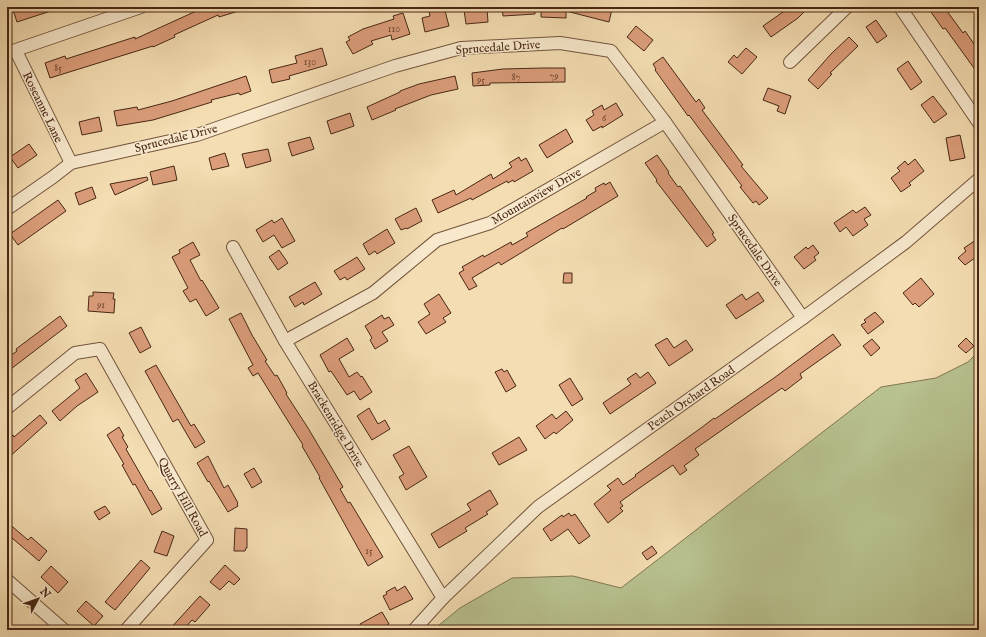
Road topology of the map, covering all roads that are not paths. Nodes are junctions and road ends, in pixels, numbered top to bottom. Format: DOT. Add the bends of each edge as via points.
graph roads {
  1 [pos="141,7"];
  2 [pos="847,7"];
  3 [pos="900,7"];
  4 [pos="11,52"];
  5 [pos="790,62"];
  6 [pos="665,122"];
  7 [pos="979,123"];
  8 [pos="71,163"];
  9 [pos="979,178"];
  10 [pos="7,209"];
  11 [pos="233,247"];
  12 [pos="803,318"];
  13 [pos="285,341"];
  14 [pos="7,408"];
  15 [pos="7,580"];
  16 [pos="443,598"];
  17 [pos="64,630"];
  18 [pos="126,630"];
  19 [pos="414,630"];
  1 -- 4 [label="street"];
  2 -- 5 [label="street"];
  3 -- 7 [label="street"];
  4 -- 8 [label="street, Roseanne Lane"];
  6 -- 8 [label="street, Sprucedale Drive" via="611,51 560,43 461,48 395,66 197,135"];
  6 -- 12 [label="street, Sprucedale Drive"];
  6 -- 13 [label="street, Mountainview Drive" via="490,223 438,240 373,293"];
  8 -- 10 [label="street"];
  9 -- 12 [label="street, Peach Orchard Road" via="916,234"];
  11 -- 13 [label="street, Brackenridge Drive"];
  12 -- 16 [label="street, Peach Orchard Road" via="538,507"];
  13 -- 16 [label="street, Brackenridge Drive"];
  14 -- 18 [label="street, Quarry Hill Road" via="75,353 100,349 207,540"];
  15 -- 17 [label="street"];
  16 -- 19 [label="street, Peach Orchard Road"];
}
